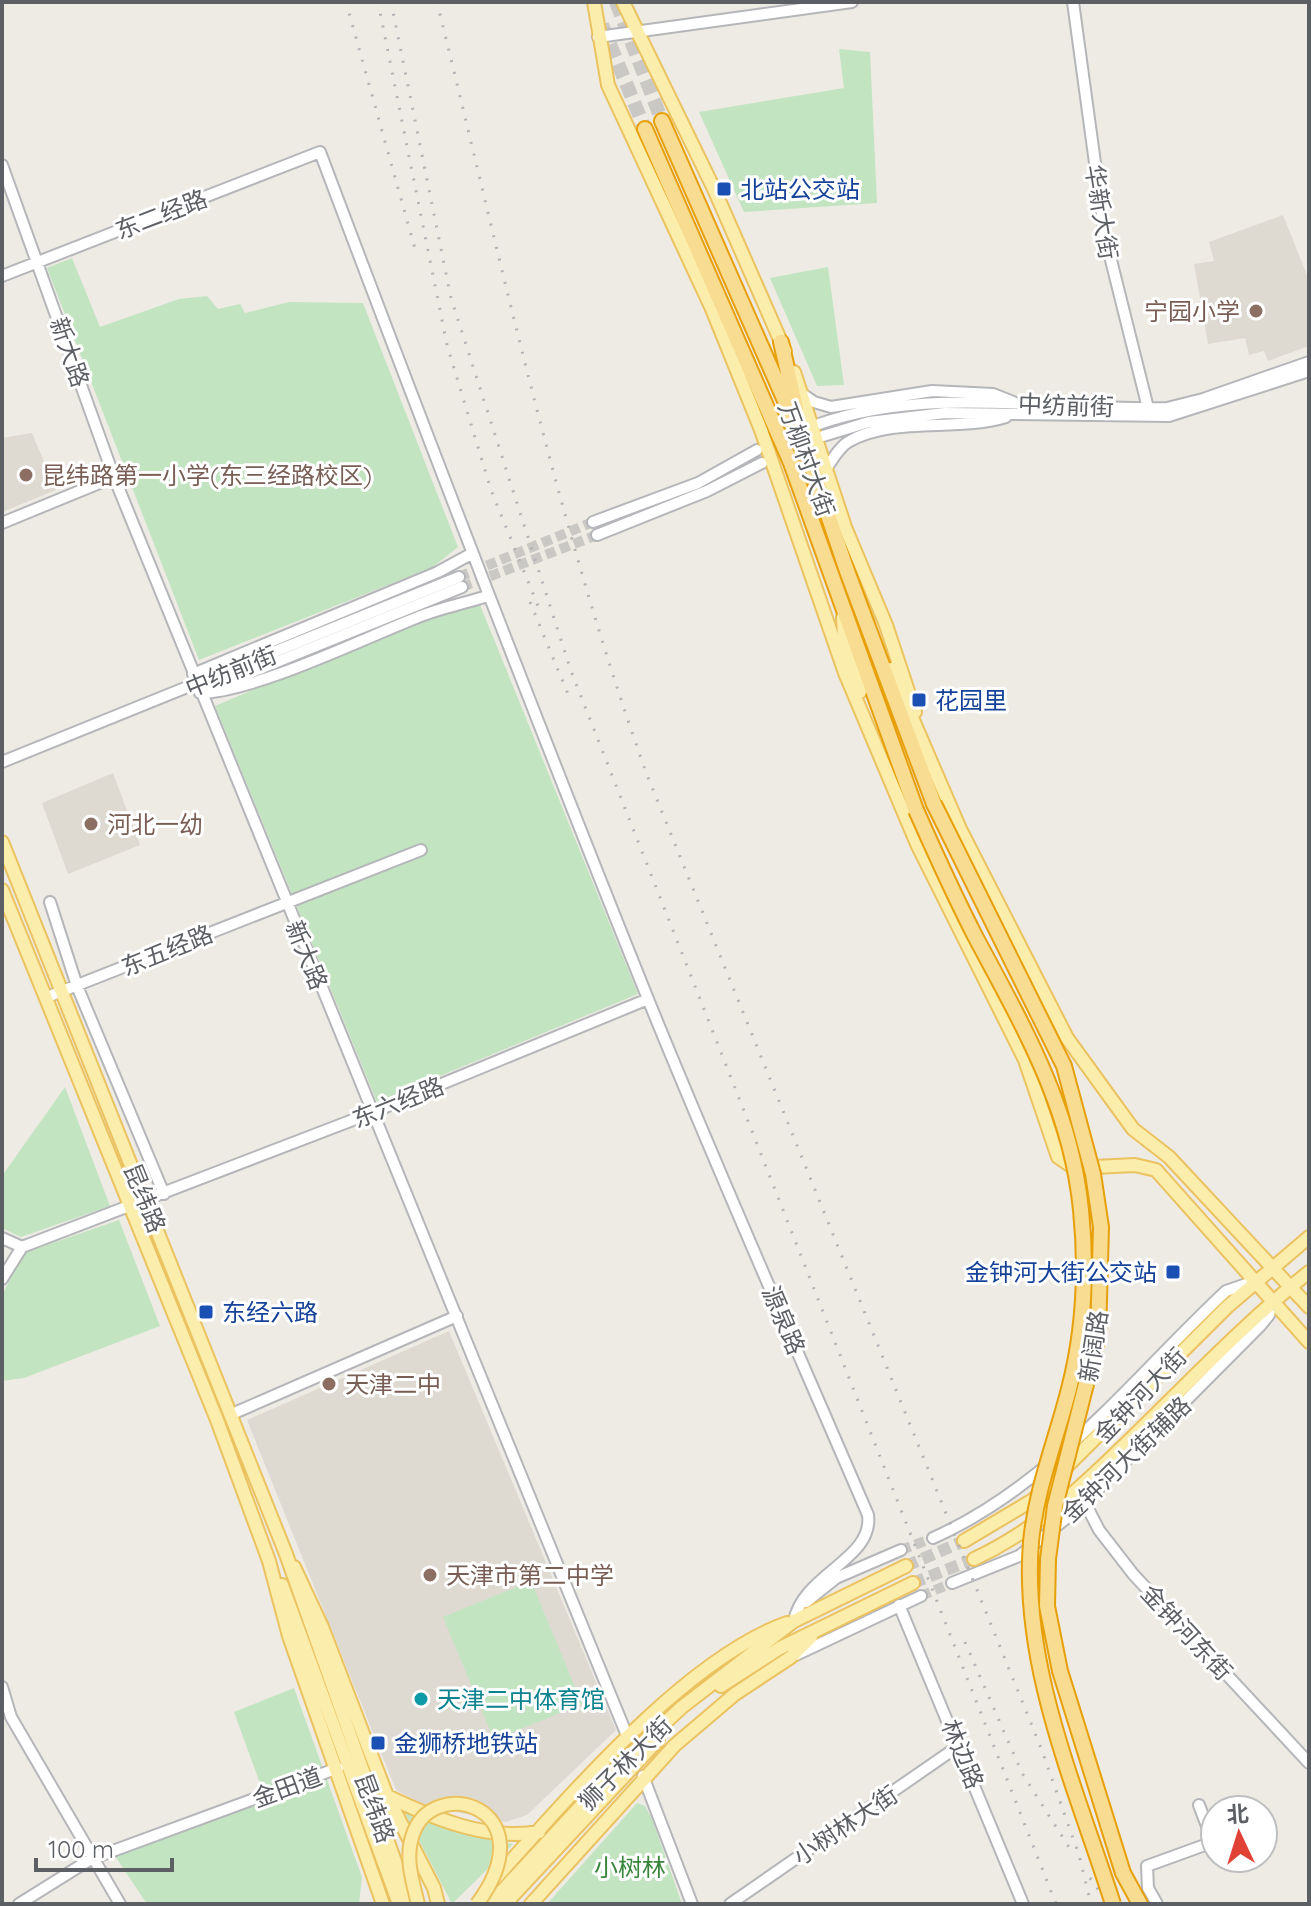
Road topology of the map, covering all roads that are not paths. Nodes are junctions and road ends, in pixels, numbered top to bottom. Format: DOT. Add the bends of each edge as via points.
graph roads {
  1 [pos="594,2"];
  2 [pos="623,2"];
  3 [pos="852,2"];
  4 [pos="1073,2"];
  5 [pos="636,32"];
  6 [pos="598,37"];
  7 [pos="662,121"];
  8 [pos="645,129"];
  9 [pos="320,152"];
  10 [pos="2,165"];
  11 [pos="37,261"];
  12 [pos="2,276"];
  13 [pos="781,342"];
  14 [pos="730,354"];
  15 [pos="1309,362"];
  16 [pos="1309,371"];
  17 [pos="801,393"];
  18 [pos="1015,403"];
  19 [pos="1149,413"];
  20 [pos="1013,415"];
  21 [pos="819,424"];
  22 [pos="823,436"];
  23 [pos="804,444"];
  24 [pos="784,447"];
  25 [pos="757,450"];
  26 [pos="762,463"];
  27 [pos="825,470"];
  28 [pos="114,477"];
  29 [pos="593,522"];
  30 [pos="2,523"];
  31 [pos="597,535"];
  32 [pos="471,554"];
  33 [pos="847,571"];
  34 [pos="460,582"];
  35 [pos="487,596"];
  36 [pos="842,614"];
  37 [pos="197,684"];
  38 [pos="872,734"];
  39 [pos="921,737"];
  40 [pos="2,762"];
  41 [pos="934,804"];
  42 [pos="916,810"];
  43 [pos="2,842"];
  44 [pos="421,850"];
  45 [pos="2,890"];
  46 [pos="50,902"];
  47 [pos="286,903"];
  48 [pos="77,986"];
  49 [pos="62,992"];
  50 [pos="47,997"];
  51 [pos="648,999"];
  52 [pos="371,1113"];
  53 [pos="164,1194"];
  54 [pos="146,1200"];
  55 [pos="132,1206"];
  56 [pos="1309,1237"];
  57 [pos="2,1238"];
  58 [pos="22,1247"];
  59 [pos="1271,1267"];
  60 [pos="1309,1272"];
  61 [pos="2,1279"];
  62 [pos="1255,1281"];
  63 [pos="1290,1287"];
  64 [pos="1272,1302"];
  65 [pos="1227,1307"];
  66 [pos="1309,1307"];
  67 [pos="457,1316"];
  68 [pos="1245,1326"];
  69 [pos="1309,1342"];
  70 [pos="232,1414"];
  71 [pos="1082,1497"];
  72 [pos="933,1538"];
  73 [pos="964,1541"];
  74 [pos="901,1550"];
  75 [pos="286,1554"];
  76 [pos="974,1559"];
  77 [pos="269,1561"];
  78 [pos="906,1566"];
  79 [pos="913,1583"];
  80 [pos="952,1583"];
  81 [pos="921,1596"];
  82 [pos="899,1605"];
  83 [pos="794,1621"];
  84 [pos="303,1624"];
  85 [pos="821,1628"];
  86 [pos="777,1643"];
  87 [pos="791,1657"];
  88 [pos="2,1687"];
  89 [pos="628,1738"];
  90 [pos="960,1745"];
  91 [pos="1309,1763"];
  92 [pos="338,1768"];
  93 [pos="643,1776"];
  94 [pos="387,1796"];
  95 [pos="539,1832"];
  96 [pos="1199,1847"];
  97 [pos="91,1859"];
  98 [pos="373,1877"];
  99 [pos="19,1904"];
  100 [pos="120,1904"];
  101 [pos="374,1904"];
  102 [pos="383,1904"];
  103 [pos="399,1904"];
  104 [pos="410,1904"];
  105 [pos="418,1904"];
  106 [pos="438,1904"];
  107 [pos="475,1904"];
  108 [pos="490,1904"];
  109 [pos="505,1904"];
  110 [pos="531,1904"];
  111 [pos="692,1904"];
  112 [pos="730,1904"];
  113 [pos="1023,1904"];
  114 [pos="1113,1904"];
  115 [pos="1140,1904"];
  116 [pos="1157,1904"];
  1 -- 6 [label="main road"];
  2 -- 5 [label="main road"];
  3 -- 5 [label="street"];
  4 -- 19 [label="street, 华新大街" via="1105,236"];
  5 -- 6 [label="street"];
  5 -- 13 [label="main road" via="714,189"];
  6 -- 14 [label="main road" via="608,85"];
  7 -- 23 [label="highway, 万柳村大街"];
  8 -- 24 [label="highway, 万柳村大街"];
  9 -- 11 [label="street, 东二经路"];
  9 -- 32 [label="street, 源泉路"];
  10 -- 11 [label="street, 新大路"];
  11 -- 12 [label="street, 东二经路"];
  11 -- 28 [label="street, 新大路"];
  13 -- 17 [label="main road"];
  13 -- 23 [label="highway"];
  14 -- 24 [label="main road"];
  14 -- 38 [label="main road"];
  15 -- 19 [label="street, 中纺前街"];
  16 -- 19 [label="street" via="1201,409"];
  17 -- 18 [label="street" via="831,407 932,391 993,394"];
  17 -- 27 [label="main road"];
  18 -- 19 [label="street, 中纺前街"];
  18 -- 21 [label="street, 中纺前街" via="905,405"];
  19 -- 20 [label="street"];
  20 -- 22 [label="street" via="915,415"];
  20 -- 27 [label="street" via="977,424 860,436 846,443"];
  23 -- 33 [label="highway, 万柳村大街"];
  24 -- 36 [label="highway, 万柳村大街"];
  25 -- 29 [label="street" via="698,483"];
  26 -- 31 [label="street"];
  27 -- 39 [label="main road" via="903,672"];
  28 -- 30 [label="street"];
  28 -- 37 [label="street, 新大路"];
  32 -- 35 [label="street, 源泉路"];
  32 -- 37 [label="street"];
  33 -- 39 [label="main road"];
  33 -- 41 [label="highway, 万柳村大街"];
  34 -- 37 [label="street"];
  35 -- 37 [label="street" via="446,606 217,693"];
  35 -- 51 [label="street, 源泉路"];
  36 -- 38 [label="main road"];
  36 -- 42 [label="highway, 万柳村大街"];
  37 -- 40 [label="street, 中纺前街"];
  37 -- 47 [label="street, 新大路"];
  38 -- 62 [label="main road" via="917,844 1025,1060 1058,1157 1074,1168 1135,1165 1156,1170"];
  39 -- 59 [label="main road" via="960,829 1067,1038 1133,1129 1169,1157"];
  41 -- 115 [label="highway, 新阔路, bridge" via="1064,1066 1093,1174 1101,1227 1098,1337 1055,1506 1047,1606 1060,1671 1123,1873"];
  42 -- 114 [label="highway, 新阔路, bridge" via="1042,1063 1073,1158 1081,1209 1083,1305 1070,1386 1037,1504 1030,1594 1043,1681"];
  43 -- 49 [label="main road, 昆纬路"];
  44 -- 47 [label="street, 东五经路"];
  45 -- 50 [label="main road, 昆纬路"];
  46 -- 48 [label="street"];
  47 -- 48 [label="street, 东五经路"];
  47 -- 52 [label="street, 新大路"];
  48 -- 49 [label="street, 东五经路"];
  48 -- 53 [label="street"];
  49 -- 50 [label="street, 东五经路"];
  49 -- 54 [label="main road, 昆纬路"];
  50 -- 55 [label="main road, 昆纬路"];
  51 -- 52 [label="street, 东六经路"];
  51 -- 83 [label="street, 源泉路" via="868,1515 869,1529 862,1542 806,1592"];
  52 -- 53 [label="street, 东六经路"];
  52 -- 67 [label="street, 新大路"];
  53 -- 54 [label="street, 东六经路"];
  54 -- 55 [label="street, 东六经路"];
  54 -- 70 [label="main road, 昆纬路"];
  55 -- 58 [label="street, 东六经路"];
  55 -- 77 [label="main road, 昆纬路"];
  56 -- 59 [label="main road, 金钟河大街"];
  57 -- 58 [label="street"];
  58 -- 61 [label="street"];
  59 -- 62 [label="main road, 金钟河大街"];
  59 -- 63 [label="main road"];
  60 -- 63 [label="main road, 金钟河大街"];
  62 -- 64 [label="main road"];
  62 -- 65 [label="main road, 金钟河大街"];
  62 -- 72 [label="street, 金钟河大街辅路" via="1226,1291 1091,1426 1024,1484 968,1522"];
  63 -- 64 [label="main road, 金钟河大街"];
  63 -- 66 [label="main road"];
  64 -- 68 [label="main road, 金钟河大街"];
  64 -- 69 [label="main road"];
  64 -- 71 [label="street, 金钟河大街辅路" via="1260,1326"];
  65 -- 68 [label="main road" via="1244,1308"];
  65 -- 73 [label="main road, 金钟河大街" via="1033,1500"];
  67 -- 70 [label="street"];
  67 -- 89 [label="street, 新大路"];
  68 -- 71 [label="main road, 金钟河大街"];
  70 -- 75 [label="main road, 昆纬路"];
  71 -- 76 [label="main road, 金钟河大街"];
  71 -- 80 [label="street, 金钟河大街辅路" via="1019,1556"];
  71 -- 91 [label="street, 金钟河东街" via="1099,1530 1133,1574"];
  74 -- 83 [label="street" via="836,1578 811,1596"];
  75 -- 84 [label="main road"];
  75 -- 94 [label="main road" via="322,1627"];
  77 -- 84 [label="main road"];
  77 -- 92 [label="main road" via="289,1636"];
  78 -- 83 [label="main road"];
  79 -- 85 [label="main road"];
  81 -- 82 [label="street"];
  82 -- 87 [label="street"];
  82 -- 90 [label="street, 林边路"];
  83 -- 86 [label="main road"];
  83 -- 89 [label="main road" via="741,1644"];
  84 -- 103 [label="main road, 昆纬路"];
  84 -- 104 [label="main road, 昆纬路"];
  85 -- 86 [label="main road"];
  85 -- 87 [label="main road"];
  86 -- 108 [label="main road, 狮子林大街" via="682,1707"];
  86 -- 109 [label="main road, 狮子林大街" via="669,1729"];
  87 -- 93 [label="main road" via="735,1694"];
  88 -- 97 [label="street" via="11,1717"];
  89 -- 95 [label="main road"];
  90 -- 112 [label="street, 小树林大街"];
  90 -- 113 [label="street, 林边路"];
  92 -- 97 [label="street, 金田道"];
  92 -- 98 [label="main road"];
  93 -- 110 [label="main road"];
  93 -- 111 [label="street"];
  94 -- 95 [label="main road" via="478,1830 507,1835"];
  94 -- 106 [label="main road"];
  95 -- 107 [label="main road"];
  96 -- 116 [label="street" via="1147,1866 1148,1888"];
  97 -- 99 [label="street, 金田道"];
  97 -- 100 [label="street"];
  98 -- 101 [label="main road"];
  98 -- 102 [label="main road"];
  105 -- 107 [label="main road, bridge" via="410,1865 412,1837 430,1812 458,1804 488,1816 501,1836 499,1870"];
}
